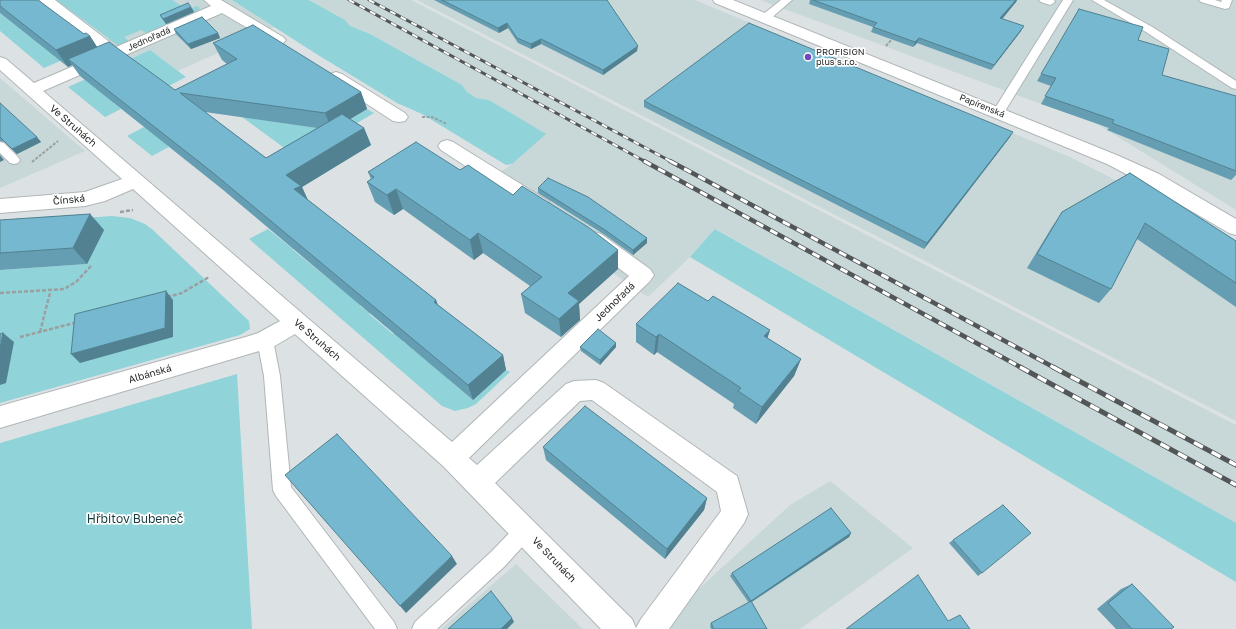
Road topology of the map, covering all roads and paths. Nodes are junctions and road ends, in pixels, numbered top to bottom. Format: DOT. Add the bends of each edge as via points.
graph roads {
  1 [pos="46,0"];
  2 [pos="720,0"];
  3 [pos="787,0"];
  4 [pos="1068,0"];
  5 [pos="1097,0"];
  6 [pos="1204,0"];
  7 [pos="1227,0"];
  8 [pos="216,4"];
  9 [pos="765,18"];
  10 [pos="292,50"];
  11 [pos="115,54"];
  12 [pos="1,66"];
  13 [pos="323,69"];
  14 [pos="1236,86"];
  15 [pos="32,90"];
  16 [pos="998,113"];
  17 [pos="399,117"];
  18 [pos="57,141"];
  19 [pos="0,146"];
  20 [pos="447,146"];
  21 [pos="46,151"];
  22 [pos="14,160"];
  23 [pos="136,182"];
  24 [pos="0,206"];
  25 [pos="138,210"];
  26 [pos="115,213"];
  27 [pos="559,217"];
  28 [pos="1236,228"];
  29 [pos="578,229"];
  30 [pos="91,266"];
  31 [pos="206,270"];
  32 [pos="51,289"];
  33 [pos="0,293"];
  34 [pos="160,300"];
  35 [pos="85,320"];
  36 [pos="297,322"];
  37 [pos="40,332"];
  38 [pos="20,338"];
  39 [pos="265,340"];
  40 [pos="0,416"];
  41 [pos="452,458"];
  42 [pos="477,482"];
  43 [pos="525,530"];
  44 [pos="387,629"];
  45 [pos="422,629"];
  46 [pos="622,629"];
  47 [pos="651,629"];
  1 -- 11 [label="street"];
  2 -- 9 [label="street, Papírenská"];
  3 -- 9 [label="lane"];
  4 -- 16 [label="lane"];
  5 -- 14 [label="lane" via="1150,30"];
  6 -- 7 [label="lane" via="1225,6"];
  8 -- 10 [label="street, Jednořadá"];
  8 -- 11 [label="street, Jednořadá"];
  9 -- 16 [label="street, Papírenská"];
  11 -- 15 [label="street, Jednořadá"];
  12 -- 15 [label="street, Ve Struhách"];
  13 -- 17 [label="street"];
  15 -- 23 [label="street, Ve Struhách"];
  16 -- 28 [label="street, Papírenská" via="1113,160 1152,179"];
  18 -- 21 [label="path"];
  19 -- 22 [label="lane"];
  20 -- 27 [label="street"];
  23 -- 24 [label="street, Čínská" via="85,199"];
  23 -- 36 [label="street, Ve Struhách"];
  25 -- 26 [label="path"];
  29 -- 41 [label="street, Jednořadá" via="643,275"];
  30 -- 32 [label="path" via="76,282 64,289"];
  31 -- 34 [label="path" via="211,276 182,293"];
  32 -- 33 [label="path"];
  32 -- 37 [label="path"];
  35 -- 37 [label="path"];
  36 -- 39 [label="street, Albánská"];
  36 -- 41 [label="street, Ve Struhách"];
  37 -- 38 [label="path"];
  39 -- 40 [label="street, Albánská"];
  39 -- 44 [label="lane" via="272,376 282,490"];
  41 -- 42 [label="street, Ve Struhách"];
  42 -- 43 [label="street, Ve Struhách"];
  42 -- 47 [label="street" via="574,391 596,390 728,485 735,514"];
  43 -- 45 [label="lane" via="498,559"];
  43 -- 46 [label="street, Ve Struhách"];
}
